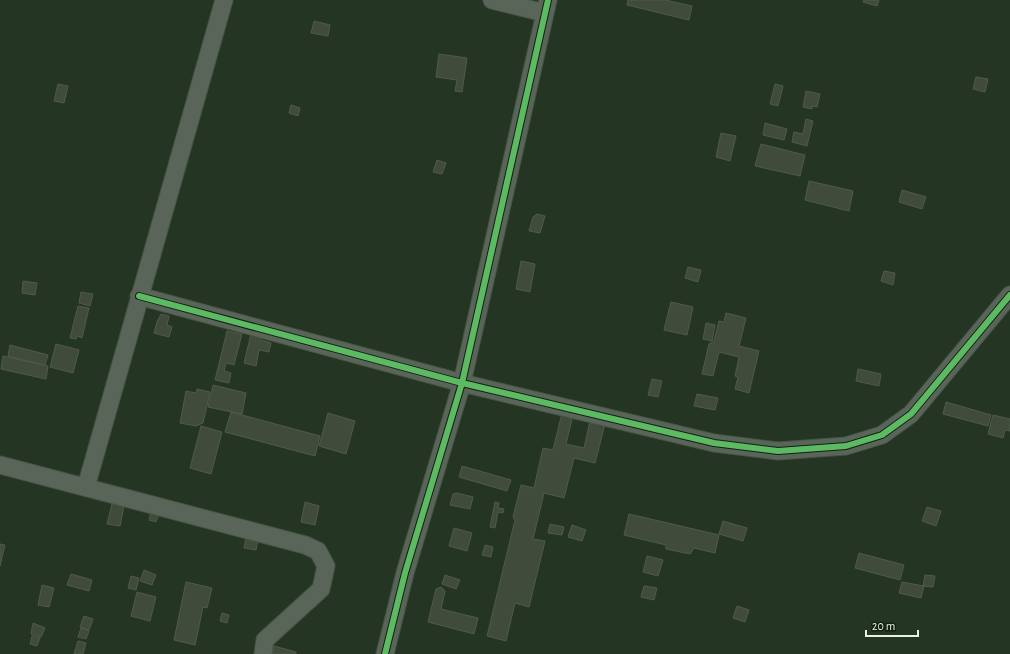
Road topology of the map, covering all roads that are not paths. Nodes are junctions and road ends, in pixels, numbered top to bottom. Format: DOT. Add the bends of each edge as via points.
graph roads {
  1 [pos="224,0"];
  2 [pos="492,0"];
  3 [pos="546,7"];
  4 [pos="1010,295"];
  5 [pos="139,296"];
  6 [pos="462,383"];
  7 [pos="0,465"];
  8 [pos="86,487"];
  9 [pos="263,654"];
  10 [pos="385,654"];
  1 -- 5 [label="street"];
  2 -- 3 [label="street"];
  3 -- 6 [label="street"];
  4 -- 6 [label="street" via="911,414 882,435 846,446 778,451 714,442"];
  5 -- 6 [label="street"];
  5 -- 8 [label="street"];
  6 -- 10 [label="street" via="405,573"];
  7 -- 8 [label="street"];
  8 -- 9 [label="street" via="305,545 318,551 326,566 321,589 265,640"];
}
